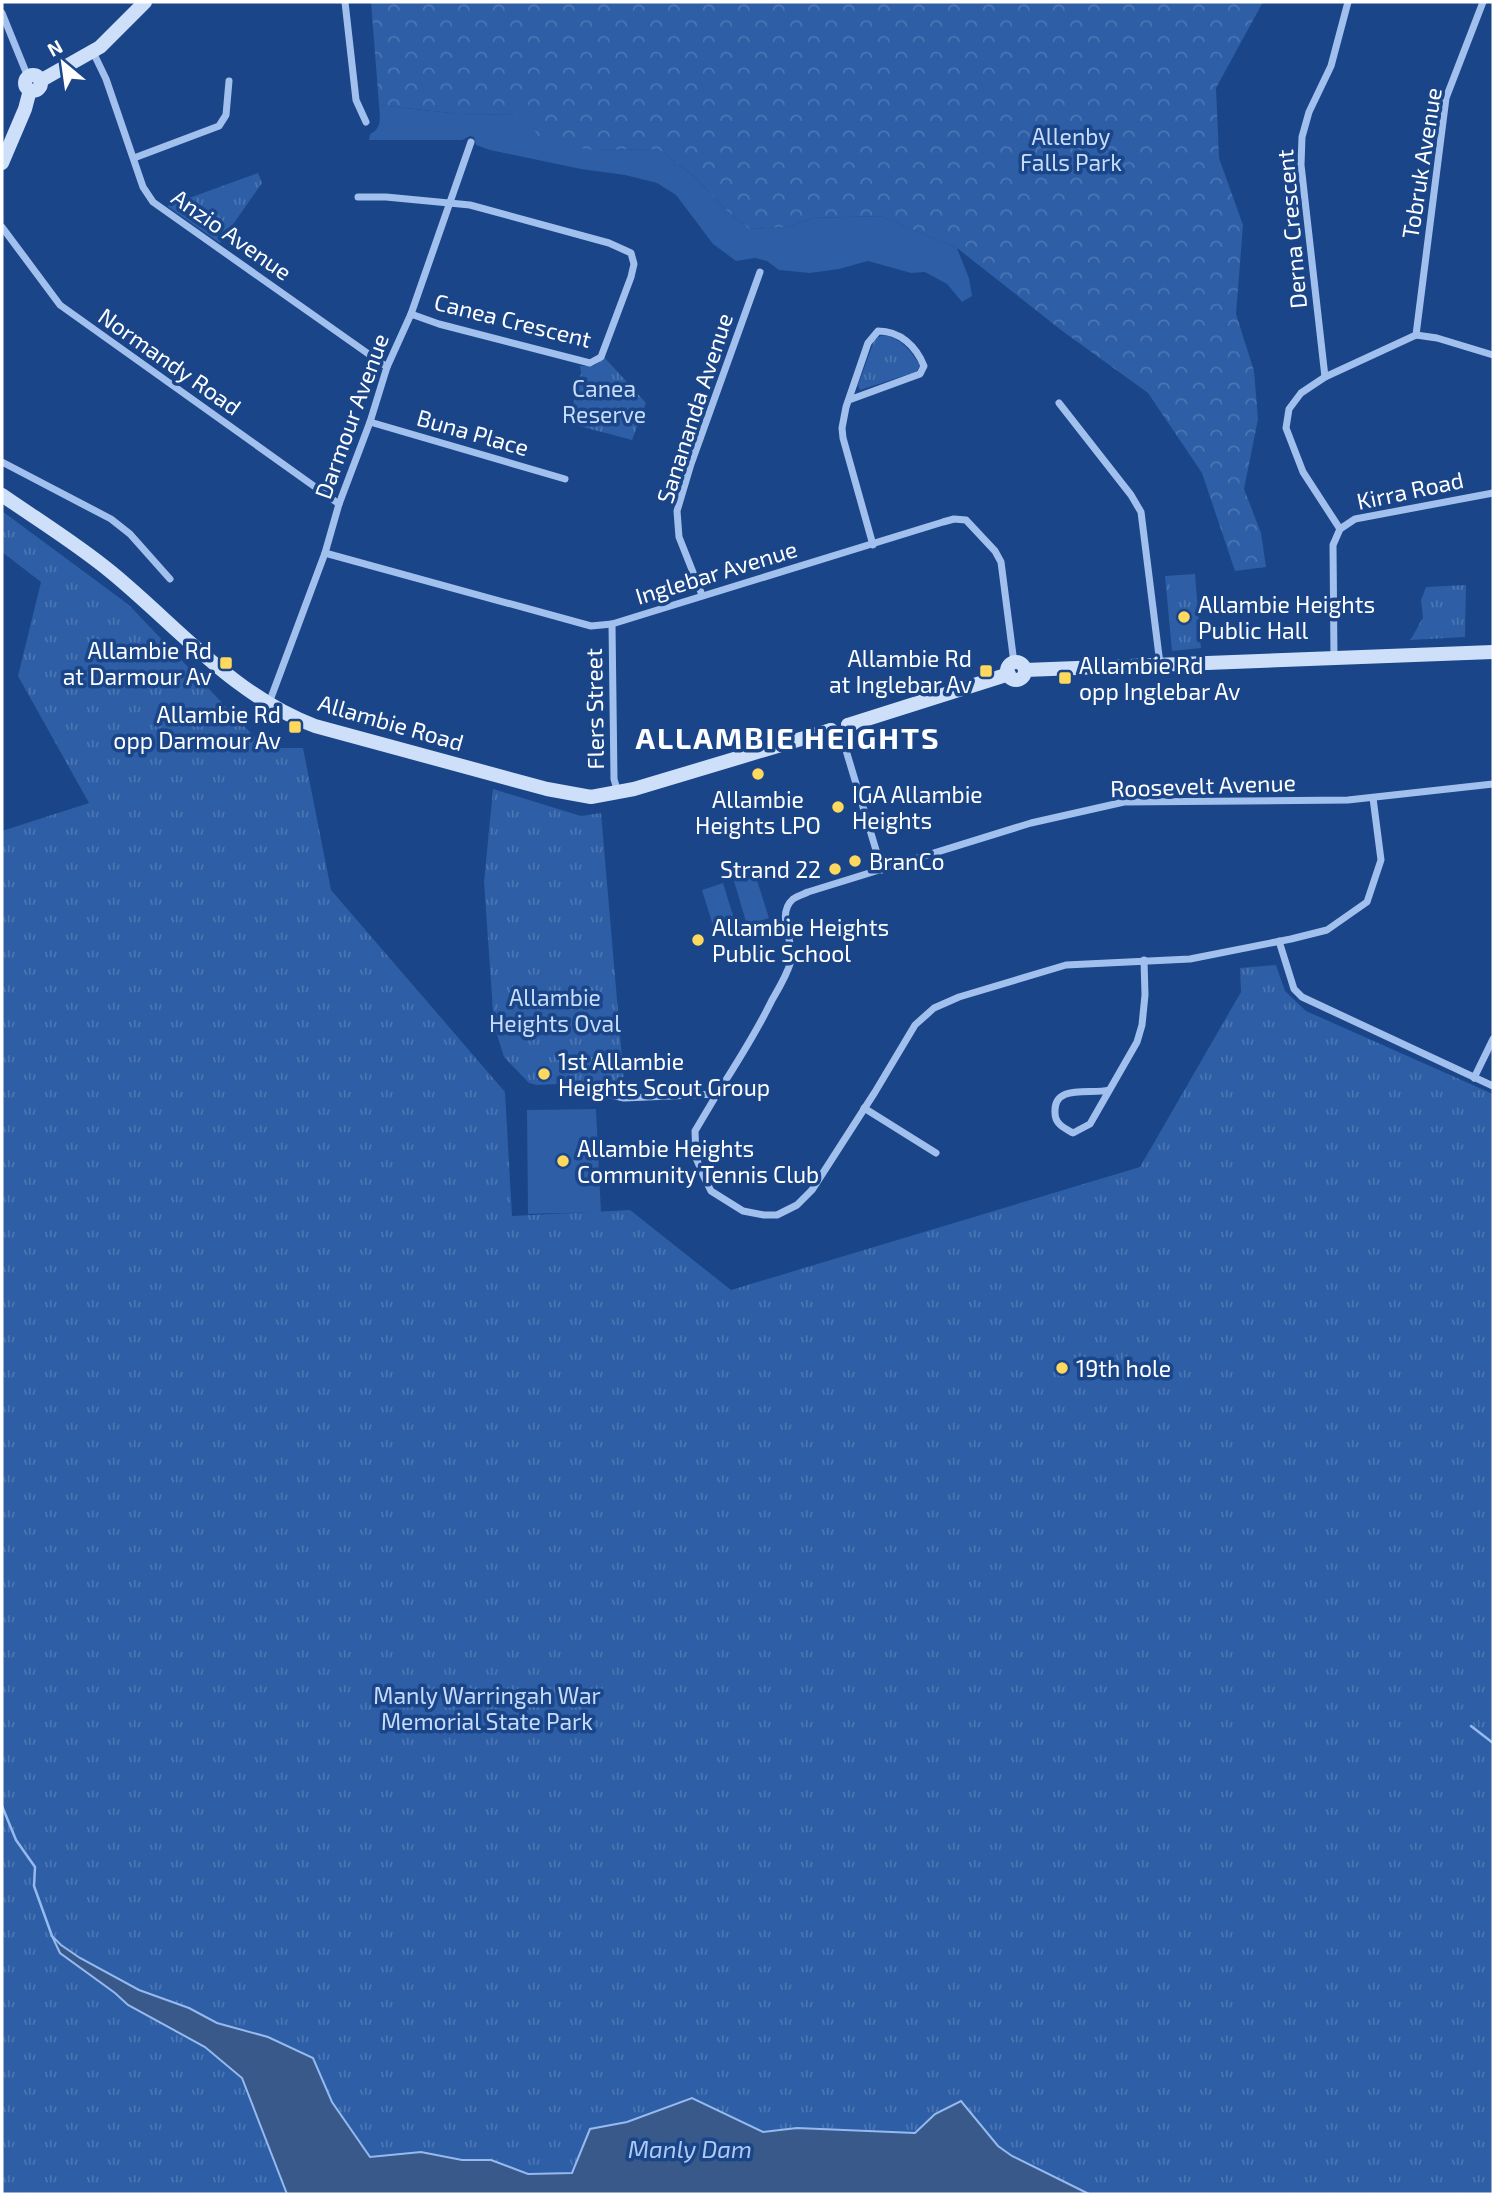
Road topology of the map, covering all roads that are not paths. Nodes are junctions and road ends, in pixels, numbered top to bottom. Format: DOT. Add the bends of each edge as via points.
graph roads {
  1 [pos="145,2"];
  2 [pos="345,2"];
  3 [pos="1348,2"];
  4 [pos="1483,2"];
  5 [pos="2,13"];
  6 [pos="4,29"];
  7 [pos="93,52"];
  8 [pos="229,81"];
  9 [pos="33,83"];
  10 [pos="366,122"];
  11 [pos="471,142"];
  12 [pos="134,158"];
  13 [pos="2,163"];
  14 [pos="358,197"];
  15 [pos="452,202"];
  16 [pos="2,227"];
  17 [pos="760,272"];
  18 [pos="411,313"];
  19 [pos="1416,335"];
  20 [pos="1493,355"];
  21 [pos="387,367"];
  22 [pos="1325,377"];
  23 [pos="849,400"];
  24 [pos="1059,403"];
  25 [pos="370,422"];
  26 [pos="2,462"];
  27 [pos="565,479"];
  28 [pos="1493,493"];
  29 [pos="2,495"];
  30 [pos="339,504"];
  31 [pos="1339,529"];
  32 [pos="873,545"];
  33 [pos="325,553"];
  34 [pos="170,579"];
  35 [pos="702,595"];
  36 [pos="612,624"];
  37 [pos="1493,652"];
  38 [pos="1334,658"];
  39 [pos="1160,664"];
  40 [pos="1016,669"];
  41 [pos="269,704"];
  42 [pos="840,731"];
  43 [pos="1493,784"];
  44 [pos="618,793"];
  45 [pos="1373,798"];
  46 [pos="882,870"];
  47 [pos="1279,941"];
  48 [pos="1144,960"];
  49 [pos="1493,1039"];
  50 [pos="1474,1078"];
  51 [pos="1493,1086"];
  52 [pos="1109,1090"];
  53 [pos="606,1094"];
  54 [pos="717,1094"];
  55 [pos="864,1108"];
  56 [pos="936,1153"];
  1 -- 7 [label="main road"];
  2 -- 10 [label="street" via="356,100"];
  3 -- 22 [label="street, Derna Crescent" via="1331,66 1302,137"];
  4 -- 19 [label="street, Tobruk Avenue" via="1446,98"];
  5 -- 6 [label="street"];
  6 -- 9 [label="street"];
  7 -- 9 [label="main road"];
  7 -- 12 [label="street, Anzio Avenue"];
  8 -- 12 [label="street" via="226,115 219,126"];
  9 -- 13 [label="main road"];
  11 -- 15 [label="street, Darmour Avenue"];
  12 -- 21 [label="street, Anzio Avenue" via="153,202"];
  14 -- 15 [label="street"];
  15 -- 18 [label="street, Darmour Avenue"];
  15 -- 18 [label="street, Canea Crescent" via="631,253 634,264 601,357 590,363"];
  16 -- 30 [label="street, Normandy Road" via="60,305"];
  17 -- 35 [label="street, Sanananda Avenue" via="677,511 679,537"];
  18 -- 21 [label="street, Darmour Avenue"];
  19 -- 20 [label="street"];
  19 -- 22 [label="street"];
  21 -- 25 [label="street, Darmour Avenue"];
  22 -- 31 [label="street" via="1301,393 1289,409 1286,428 1303,472"];
  23 -- 23 [label="street" via="920,374 924,366 920,356 901,335 878,331 868,343"];
  23 -- 32 [label="street" via="843,438"];
  24 -- 39 [label="street" via="1141,512"];
  25 -- 27 [label="street, Buna Place"];
  25 -- 30 [label="street, Darmour Avenue"];
  26 -- 34 [label="street" via="111,519"];
  28 -- 31 [label="street, Kirra Road" via="1356,519"];
  29 -- 41 [label="main road, Allambie Road" via="110,571 235,682"];
  30 -- 33 [label="street, Darmour Avenue"];
  31 -- 38 [label="street, Kirra Road" via="1333,545"];
  32 -- 35 [label="street, Inglebar Avenue"];
  32 -- 40 [label="street, Inglebar Avenue" via="954,519 966,520 1001,562"];
  33 -- 36 [label="street, Inglebar Avenue" via="591,626"];
  33 -- 41 [label="street, Darmour Avenue"];
  35 -- 36 [label="street, Inglebar Avenue"];
  36 -- 44 [label="street, Flers Street" via="614,779"];
  37 -- 38 [label="main road, Allambie Road"];
  38 -- 39 [label="main road, Allambie Road"];
  39 -- 40 [label="main road, Allambie Road"];
  40 -- 42 [label="main road, Allambie Road"];
  41 -- 44 [label="main road, Allambie Road" via="315,726 547,789 584,797"];
  42 -- 44 [label="main road, Allambie Road"];
  42 -- 46 [label="street"];
  43 -- 45 [label="street, Roosevelt Avenue"];
  45 -- 46 [label="street, Roosevelt Avenue" via="1124,802 1031,823"];
  45 -- 47 [label="street, Roosevelt Avenue" via="1381,860 1367,902 1327,930"];
  46 -- 54 [label="street, Roosevelt Avenue" via="793,899 786,912 791,961 759,1027"];
  47 -- 48 [label="street, Roosevelt Avenue" via="1190,959"];
  47 -- 50 [label="street" via="1294,989 1302,997"];
  48 -- 52 [label="street" via="1142,1025"];
  48 -- 55 [label="street, Roosevelt Avenue" via="1066,965 934,1008 915,1026"];
  49 -- 50 [label="street"];
  50 -- 51 [label="street"];
  52 -- 52 [label="street" via="1083,1129 1073,1133 1055,1118 1059,1099 1067,1092"];
  53 -- 54 [label="street" via="624,1098"];
  54 -- 55 [label="street, Roosevelt Avenue" via="695,1131 696,1158 711,1191 743,1212 764,1216 797,1205 812,1190"];
  55 -- 56 [label="street"];
}
